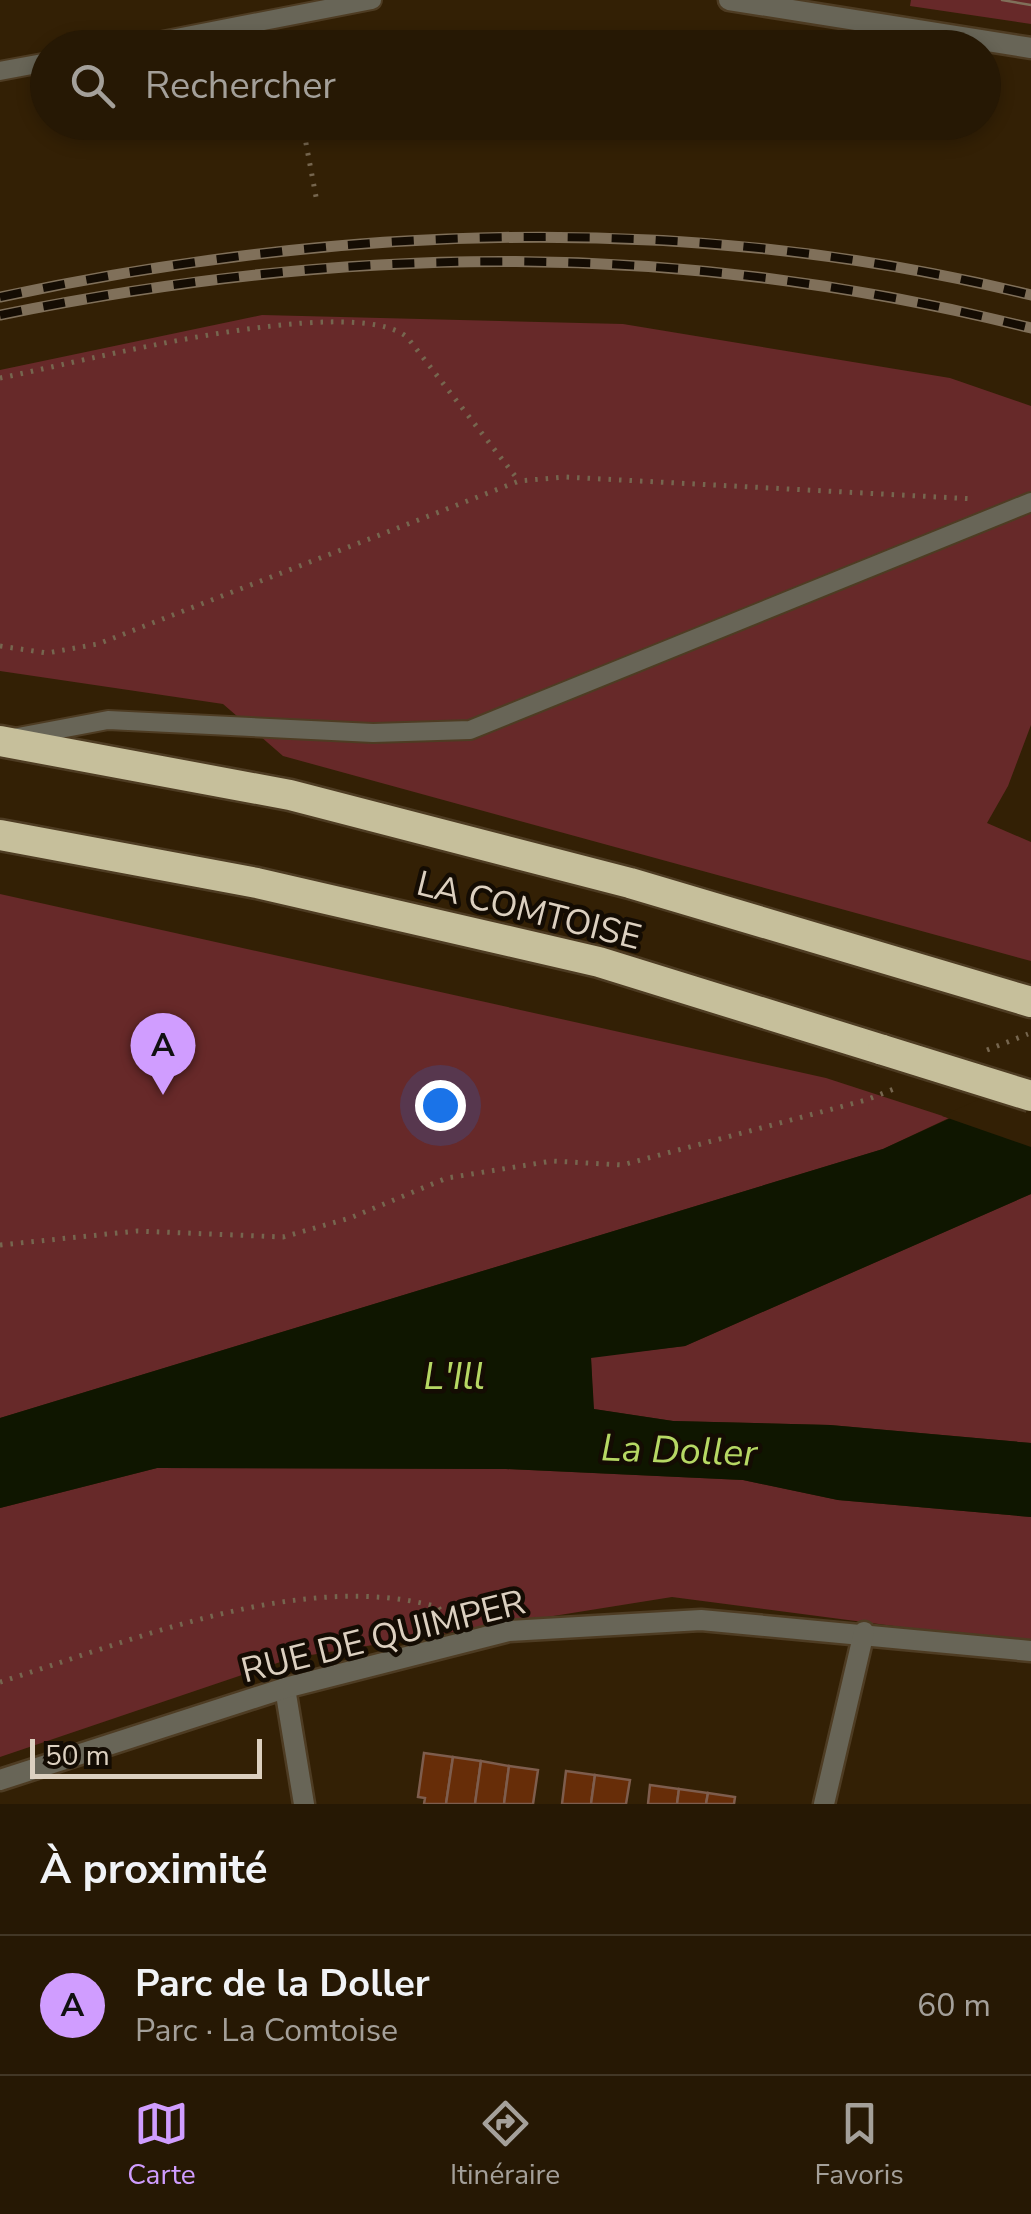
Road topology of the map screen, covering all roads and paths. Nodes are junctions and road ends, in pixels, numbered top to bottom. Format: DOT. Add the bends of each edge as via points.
graph roads {
  1 [pos="372,0"];
  2 [pos="729,0"];
  3 [pos="218,30"];
  4 [pos="918,30"];
  5 [pos="1001,43"];
  6 [pos="1031,48"];
  7 [pos="30,65"];
  8 [pos="0,71"];
  9 [pos="305,140"];
  10 [pos="317,202"];
  11 [pos="0,378"];
  12 [pos="519,481"];
  13 [pos="1031,502"];
  14 [pos="999,513"];
  15 [pos="0,646"];
  16 [pos="0,740"];
  17 [pos="0,835"];
  18 [pos="1017,998"];
  19 [pos="1031,1033"];
  20 [pos="976,1055"];
  21 [pos="902,1085"];
  22 [pos="1031,1096"];
  23 [pos="0,1244"];
  24 [pos="864,1632"];
  25 [pos="461,1643"];
  26 [pos="1031,1651"];
  27 [pos="0,1682"];
  28 [pos="285,1688"];
  29 [pos="0,1780"];
  30 [pos="304,1804"];
  31 [pos="824,1804"];
  1 -- 3 [label="lane"];
  2 -- 4 [label="street"];
  5 -- 6 [label="street"];
  7 -- 8 [label="lane"];
  9 -- 10 [label="path"];
  11 -- 12 [label="path" via="264,325 388,324 407,337"];
  12 -- 14 [label="path" via="969,495"];
  12 -- 15 [label="path" via="98,644 47,653"];
  13 -- 14 [label="lane"];
  14 -- 16 [label="lane" via="470,730 373,733 108,720"];
  16 -- 18 [label="highway, LA COMTOISE" via="309,800 630,883"];
  17 -- 22 [label="highway, LA COMTOISE, bridge" via="257,883 599,962"];
  19 -- 20 [label="path"];
  21 -- 23 [label="path" via="622,1165 552,1160 447,1178 283,1237 137,1230"];
  24 -- 25 [label="street, RUE DE QUIMPER" via="701,1620 510,1631"];
  24 -- 26 [label="street, RUE DE QUIMPER"];
  24 -- 31 [label="street"];
  25 -- 27 [label="path" via="438,1607 396,1596 328,1596 200,1620"];
  25 -- 28 [label="street, RUE DE QUIMPER"];
  28 -- 29 [label="street, RUE DE QUIMPER"];
  28 -- 30 [label="street"];
}
